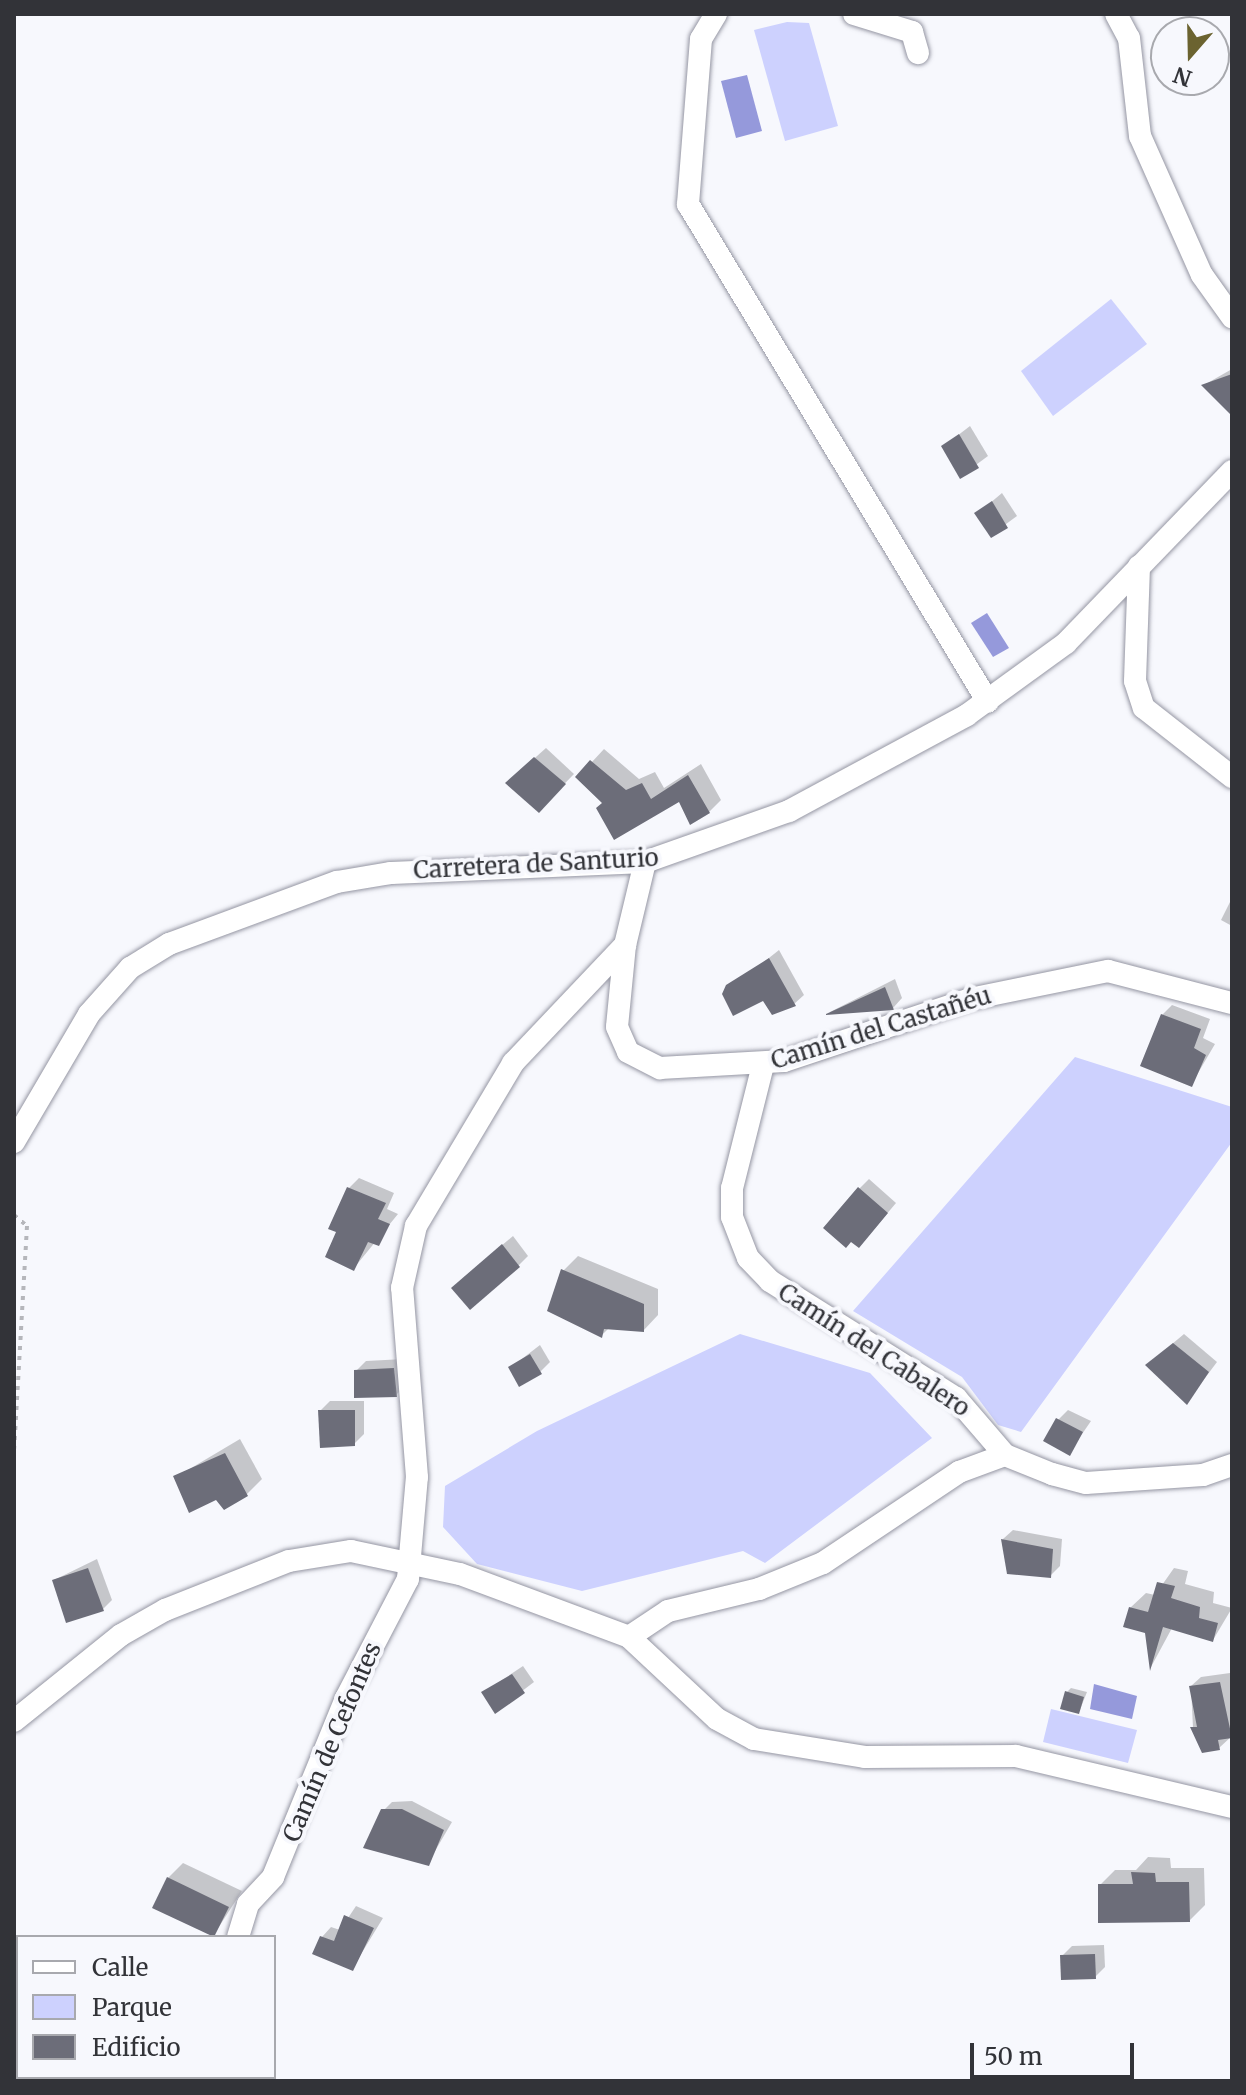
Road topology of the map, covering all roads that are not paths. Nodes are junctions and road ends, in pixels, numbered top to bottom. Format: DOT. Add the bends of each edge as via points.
graph roads {
  1 [pos="716,14"];
  2 [pos="854,14"];
  3 [pos="1116,14"];
  4 [pos="918,53"];
  5 [pos="1232,317"];
  6 [pos="1232,471"];
  7 [pos="1139,566"];
  8 [pos="988,702"];
  9 [pos="1232,777"];
  10 [pos="645,862"];
  11 [pos="625,945"];
  12 [pos="1232,1003"];
  13 [pos="763,1065"];
  14 [pos="14,1142"];
  15 [pos="1005,1455"];
  16 [pos="1232,1465"];
  17 [pos="410,1562"];
  18 [pos="629,1637"];
  19 [pos="14,1721"];
  20 [pos="1232,1807"];
  21 [pos="239,1935"];
  1 -- 8 [label="street" via="701,39 688,204"];
  2 -- 4 [label="street" via="912,32"];
  3 -- 5 [label="street" via="1129,38 1140,136 1202,275"];
  6 -- 7 [label="street, Carretera de Santurio"];
  7 -- 8 [label="street, Carretera de Santurio" via="1066,643"];
  7 -- 9 [label="street" via="1135,681 1144,708"];
  8 -- 10 [label="street, Carretera de Santurio" via="870,773 789,811"];
  10 -- 11 [label="street, Camín del Castañéu"];
  10 -- 14 [label="street, Carretera de Santurio" via="391,873 337,882 210,924 130,968 109,991"];
  11 -- 13 [label="street, Camín del Castañéu" via="617,1027 628,1052 681,1070"];
  11 -- 17 [label="street, Camín de Cefontes" via="513,1063 416,1226 402,1288 417,1477"];
  12 -- 13 [label="street, Camín del Castañéu" via="1132,975 1084,974 970,999"];
  13 -- 15 [label="street, Camín del Cabalero" via="732,1188 732,1217 748,1258 803,1305 956,1398"];
  15 -- 16 [label="street" via="1086,1483 1203,1475"];
  15 -- 18 [label="street" via="959,1472 823,1563 759,1589 668,1611"];
  17 -- 18 [label="street" via="460,1574"];
  17 -- 19 [label="street" via="325,1554 223,1583 121,1635"];
  17 -- 21 [label="street, Camín de Cefontes" via="403,1594 346,1698 273,1877 248,1904"];
  18 -- 20 [label="street" via="717,1719 754,1739 865,1757 1016,1756"];
}
